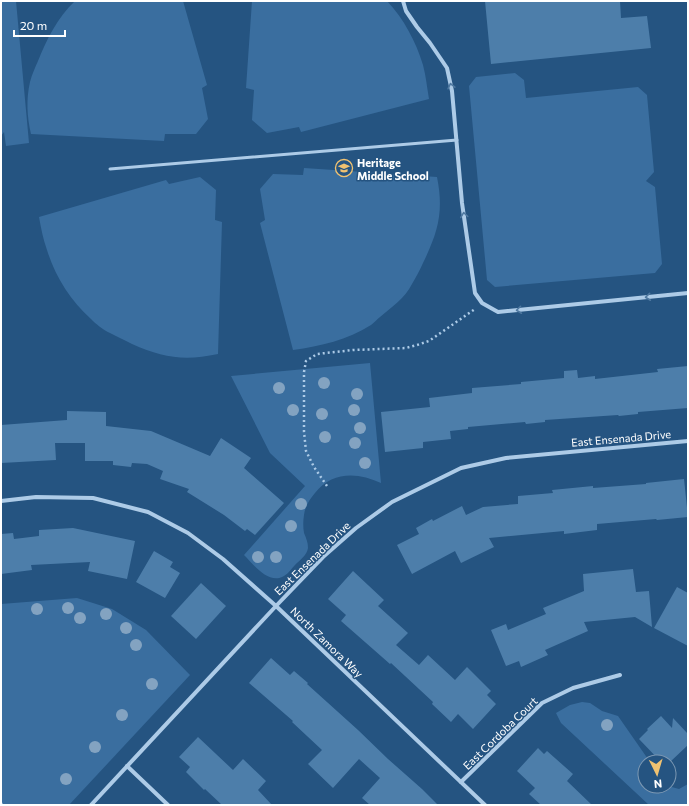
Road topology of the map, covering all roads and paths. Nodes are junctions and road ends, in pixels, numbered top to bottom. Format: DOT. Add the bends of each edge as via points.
graph roads {
  1 [pos="403,1"];
  2 [pos="456,140"];
  3 [pos="110,169"];
  4 [pos="688,293"];
  5 [pos="482,303"];
  6 [pos="688,441"];
  7 [pos="327,486"];
  8 [pos="1,500"];
  9 [pos="276,606"];
  10 [pos="620,675"];
  11 [pos="127,766"];
  12 [pos="461,782"];
  13 [pos="92,805"];
  14 [pos="168,805"];
  15 [pos="485,805"];
  2 -- 1 [label="street, one-way" via="452,91 446,68 406,11"];
  2 -- 3 [label="lane"];
  5 -- 2 [label="street, one-way" via="475,293"];
  4 -- 5 [label="street, one-way" via="498,312"];
  5 -- 7 [label="path" via="429,341 417,345 406,348 317,354 306,361 306,451"];
  6 -- 9 [label="street, East Ensenada Drive" via="506,458 460,468 392,502 362,524 324,557"];
  8 -- 9 [label="street, North Zamora Way" via="36,497 93,498 148,512 188,533 223,559"];
  9 -- 11 [label="street, East Ensenada Drive"];
  9 -- 12 [label="street, North Zamora Way"];
  10 -- 12 [label="street, East Cordoba Court" via="573,688 542,703"];
  11 -- 13 [label="street, East Ensenada Drive"];
  11 -- 14 [label="street"];
  12 -- 15 [label="street, North Zamora Way"];
}
